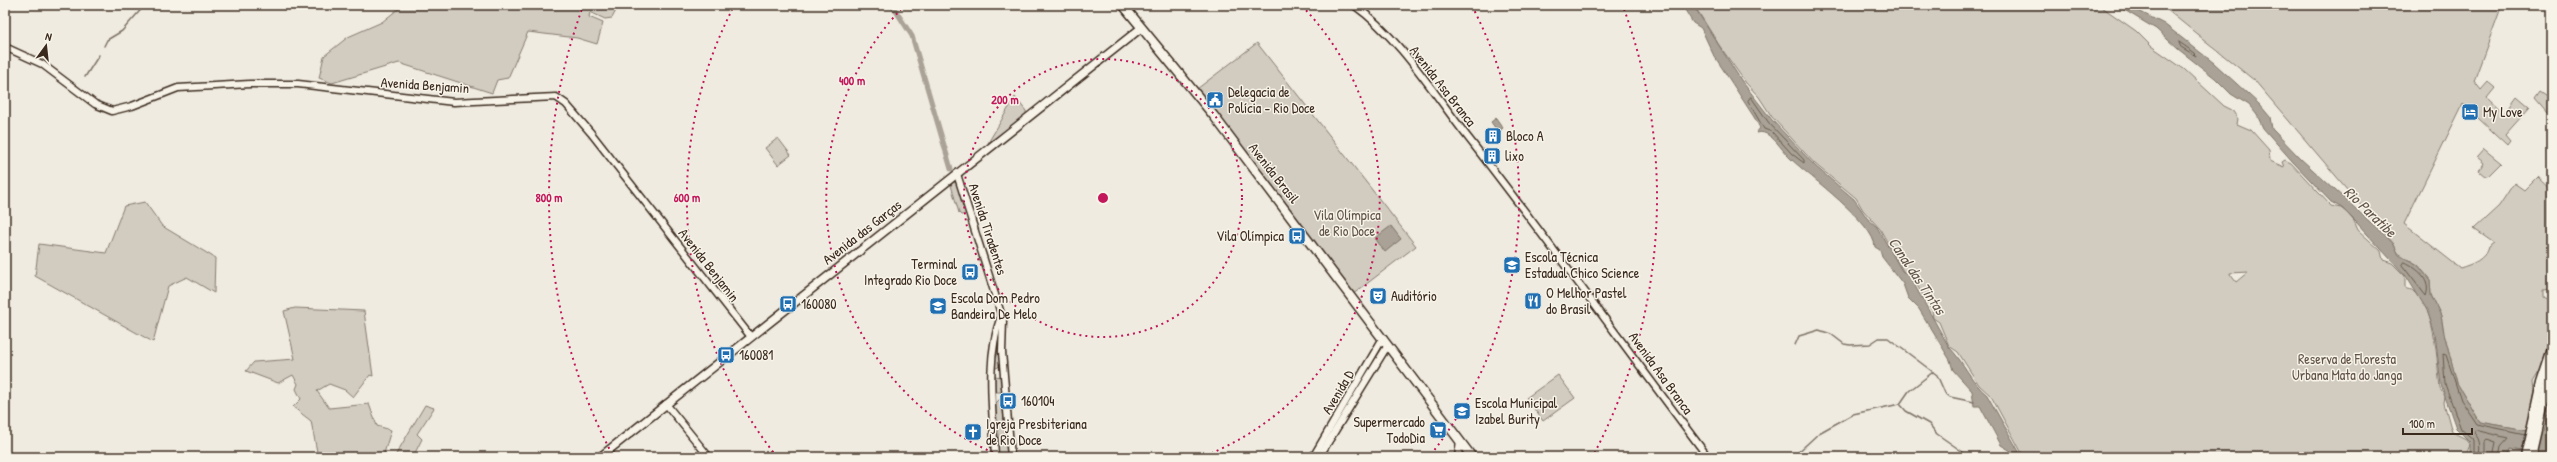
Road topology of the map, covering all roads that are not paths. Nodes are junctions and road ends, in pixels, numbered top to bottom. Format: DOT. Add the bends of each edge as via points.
graph roads {
  1 [pos="1123,5"];
  2 [pos="1354,5"];
  3 [pos="1141,28"];
  4 [pos="5,47"];
  5 [pos="957,174"];
  6 [pos="1002,314"];
  7 [pos="997,329"];
  8 [pos="751,337"];
  9 [pos="1385,342"];
  10 [pos="1002,347"];
  11 [pos="2552,350"];
  12 [pos="2552,369"];
  13 [pos="992,370"];
  14 [pos="1004,370"];
  15 [pos="666,404"];
  16 [pos="2535,425"];
  17 [pos="1460,441"];
  18 [pos="600,457"];
  19 [pos="709,457"];
  20 [pos="995,457"];
  21 [pos="1011,457"];
  22 [pos="1313,457"];
  23 [pos="1319,457"];
  24 [pos="1458,457"];
  25 [pos="1472,457"];
  26 [pos="1708,457"];
  27 [pos="2528,457"];
  1 -- 3 [label="main road, Avenida Brasil"];
  2 -- 26 [label="street, Avenida Asa Branca" via="1379,25 1410,63 1500,178"];
  3 -- 5 [label="main road, Avenida das Garças"];
  3 -- 9 [label="main road, Avenida Brasil" via="1214,116"];
  4 -- 8 [label="street, Avenida Benjamin" via="42,64 94,104 112,111 178,88 250,84 298,84 454,102 556,97 570,108 591,133"];
  5 -- 6 [label="street, Avenida Tiradentes"];
  5 -- 8 [label="main road, Avenida das Garças"];
  6 -- 7 [label="street"];
  6 -- 10 [label="street, Avenida Tiradentes"];
  7 -- 10 [label="street"];
  7 -- 13 [label="street" via="992,346"];
  8 -- 15 [label="main road, Avenida das Garças"];
  9 -- 17 [label="main road, Avenida Brasil"];
  9 -- 22 [label="street, Avenida D"];
  9 -- 23 [label="street, Avenida D"];
  10 -- 14 [label="street, Avenida Tiradentes"];
  11 -- 16 [label="main road" via="2541,383"];
  12 -- 16 [label="main road"];
  13 -- 14 [label="street" via="999,375"];
  13 -- 20 [label="street"];
  14 -- 21 [label="street, Avenida Tiradentes"];
  15 -- 18 [label="main road, Avenida das Garças"];
  15 -- 19 [label="street"];
  16 -- 27 [label="main road"];
  17 -- 24 [label="street"];
  17 -- 25 [label="main road, Avenida Brasil"];
}
